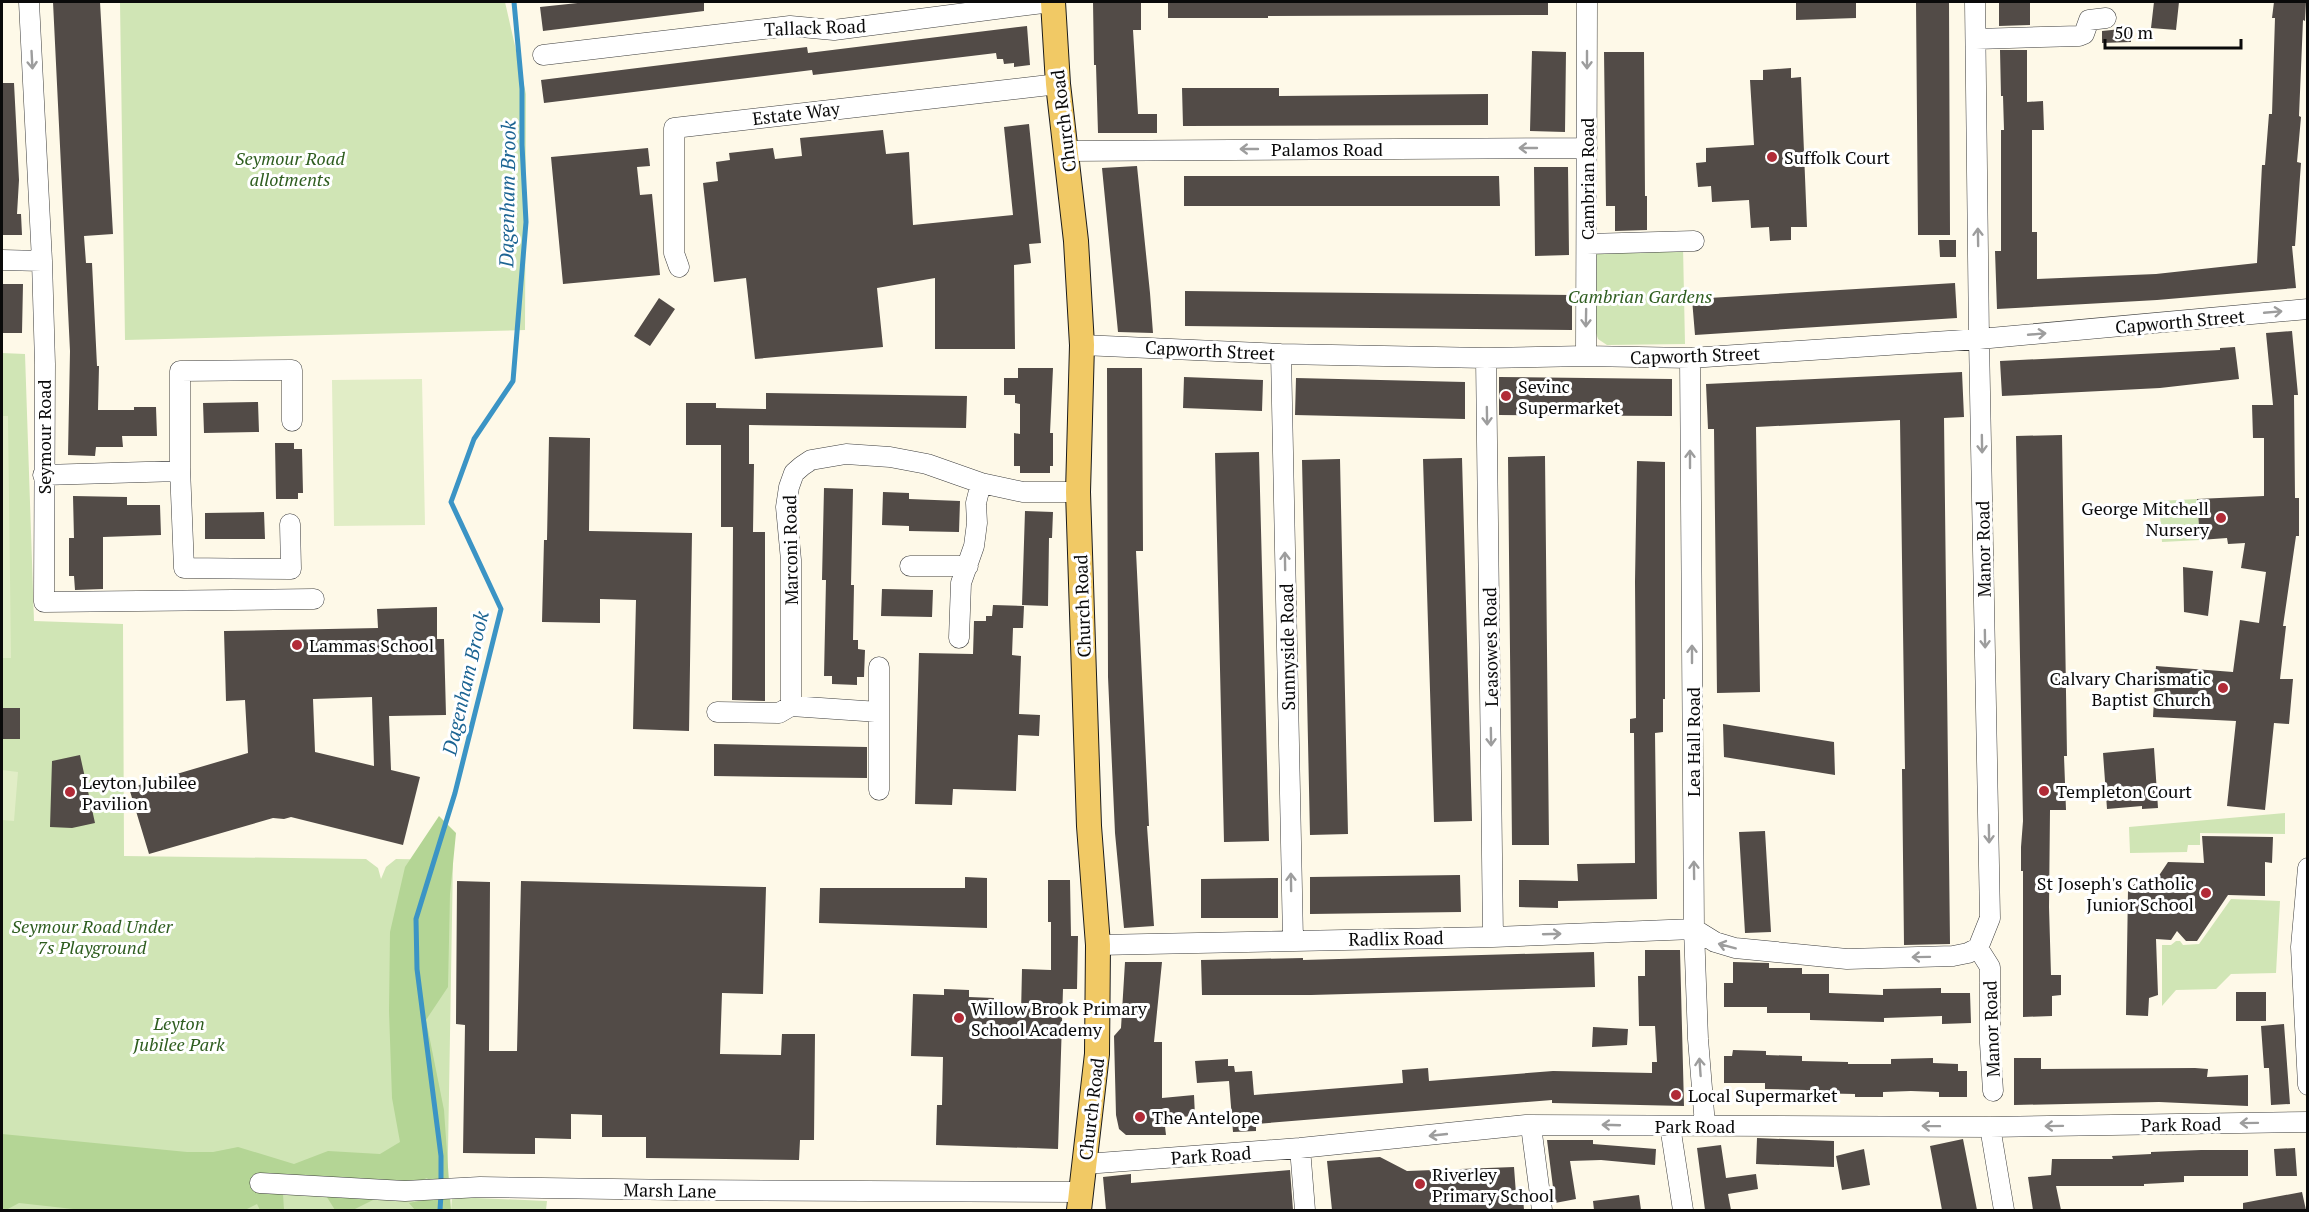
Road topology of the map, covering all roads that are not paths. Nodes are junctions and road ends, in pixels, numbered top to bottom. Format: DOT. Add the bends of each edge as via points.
graph roads {
  1 [pos="29,2"];
  2 [pos="1052,2"];
  3 [pos="1587,2"];
  4 [pos="1976,2"];
  5 [pos="2106,18"];
  6 [pos="1976,39"];
  7 [pos="543,55"];
  8 [pos="1058,84"];
  9 [pos="1587,148"];
  10 [pos="1067,151"];
  11 [pos="1694,241"];
  12 [pos="1587,244"];
  13 [pos="2,260"];
  14 [pos="42,261"];
  15 [pos="679,267"];
  16 [pos="2307,309"];
  17 [pos="1978,339"];
  18 [pos="1082,345"];
  19 [pos="1281,354"];
  20 [pos="1586,356"];
  21 [pos="1486,358"];
  22 [pos="1690,358"];
  23 [pos="292,421"];
  24 [pos="180,471"];
  25 [pos="43,475"];
  26 [pos="981,483"];
  27 [pos="1078,492"];
  28 [pos="290,524"];
  29 [pos="910,566"];
  30 [pos="968,566"];
  31 [pos="314,599"];
  32 [pos="959,638"];
  33 [pos="879,667"];
  34 [pos="792,706"];
  35 [pos="717,712"];
  36 [pos="879,712"];
  37 [pos="879,790"];
  38 [pos="2307,871"];
  39 [pos="1694,929"];
  40 [pos="1493,936"];
  41 [pos="1293,940"];
  42 [pos="1098,945"];
  43 [pos="1978,948"];
  44 [pos="2306,1013"];
  45 [pos="2307,1085"];
  46 [pos="1993,1091"];
  47 [pos="2307,1122"];
  48 [pos="1704,1125"];
  49 [pos="1531,1126"];
  50 [pos="1670,1126"];
  51 [pos="1990,1127"];
  52 [pos="1300,1148"];
  53 [pos="1085,1164"];
  54 [pos="260,1183"];
  55 [pos="1079,1202"];
  56 [pos="1305,1210"];
  57 [pos="1542,1210"];
  58 [pos="1683,1210"];
  59 [pos="2004,1210"];
  1 -- 14 [label="street, Seymour Road, one-way"];
  2 -- 7 [label="street, Tallack Road" via="834,30 790,26"];
  2 -- 8 [label="main road, Church Road"];
  3 -- 9 [label="street, Cambrian Road, one-way"];
  4 -- 6 [label="street, Manor Road"];
  5 -- 6 [label="street" via="2089,20 2084,34 2079,36"];
  17 -- 6 [label="street, Manor Road, one-way"];
  8 -- 10 [label="main road, Church Road"];
  8 -- 15 [label="street, Estate Way" via="674,128 674,253"];
  9 -- 10 [label="street, Palamos Road, one-way"];
  9 -- 12 [label="street, Cambrian Road"];
  10 -- 18 [label="main road, Church Road"];
  11 -- 12 [label="street"];
  12 -- 20 [label="street, Cambrian Road, one-way"];
  13 -- 14 [label="street"];
  14 -- 25 [label="street, Seymour Road"];
  17 -- 16 [label="street, Capworth Street, one-way"];
  17 -- 22 [label="street, Capworth Street"];
  17 -- 43 [label="street, Manor Road, one-way" via="1990,918"];
  18 -- 19 [label="street, Capworth Street"];
  18 -- 27 [label="main road, Church Road"];
  19 -- 21 [label="street, Capworth Street"];
  41 -- 19 [label="street, Sunnyside Road, one-way"];
  20 -- 21 [label="street, Capworth Street"];
  20 -- 22 [label="street, Capworth Street"];
  21 -- 40 [label="street, Leasowes Road, one-way"];
  39 -- 22 [label="street, Lea Hall Road, one-way"];
  23 -- 24 [label="street" via="292,370 180,371"];
  24 -- 25 [label="street"];
  24 -- 28 [label="street" via="184,568 291,569"];
  25 -- 31 [label="street, Seymour Road" via="44,602"];
  26 -- 27 [label="street, Marconi Road" via="1023,492"];
  26 -- 30 [label="street"];
  26 -- 34 [label="street, Marconi Road" via="927,464 846,454 811,460 794,473 786,507 791,560"];
  27 -- 42 [label="main road, Church Road" via="1089,826"];
  29 -- 30 [label="street"];
  30 -- 32 [label="street" via="961,583"];
  33 -- 36 [label="street"];
  34 -- 35 [label="street" via="779,713"];
  34 -- 36 [label="street"];
  36 -- 37 [label="street"];
  38 -- 44 [label="street" via="2301,947"];
  40 -- 39 [label="street, Radlix Road, one-way"];
  43 -- 39 [label="street, one-way" via="1953,957 1847,959 1735,948"];
  48 -- 39 [label="street, Lea Hall Road, one-way"];
  40 -- 41 [label="street, Radlix Road"];
  41 -- 42 [label="street, Radlix Road"];
  42 -- 53 [label="main road, Church Road" via="1097,1054"];
  43 -- 46 [label="street, Manor Road" via="1990,967"];
  44 -- 45 [label="street"];
  47 -- 51 [label="street, Park Road, one-way"];
  48 -- 50 [label="street, Park Road"];
  51 -- 48 [label="street, Park Road, one-way"];
  50 -- 49 [label="street, Park Road, one-way"];
  49 -- 52 [label="street, Park Road, one-way"];
  49 -- 57 [label="street"];
  50 -- 58 [label="street"];
  51 -- 59 [label="street"];
  52 -- 53 [label="street, Park Road"];
  52 -- 56 [label="street"];
  53 -- 55 [label="main road, Church Road"];
  54 -- 55 [label="street, Marsh Lane" via="405,1191 459,1187"];
}
